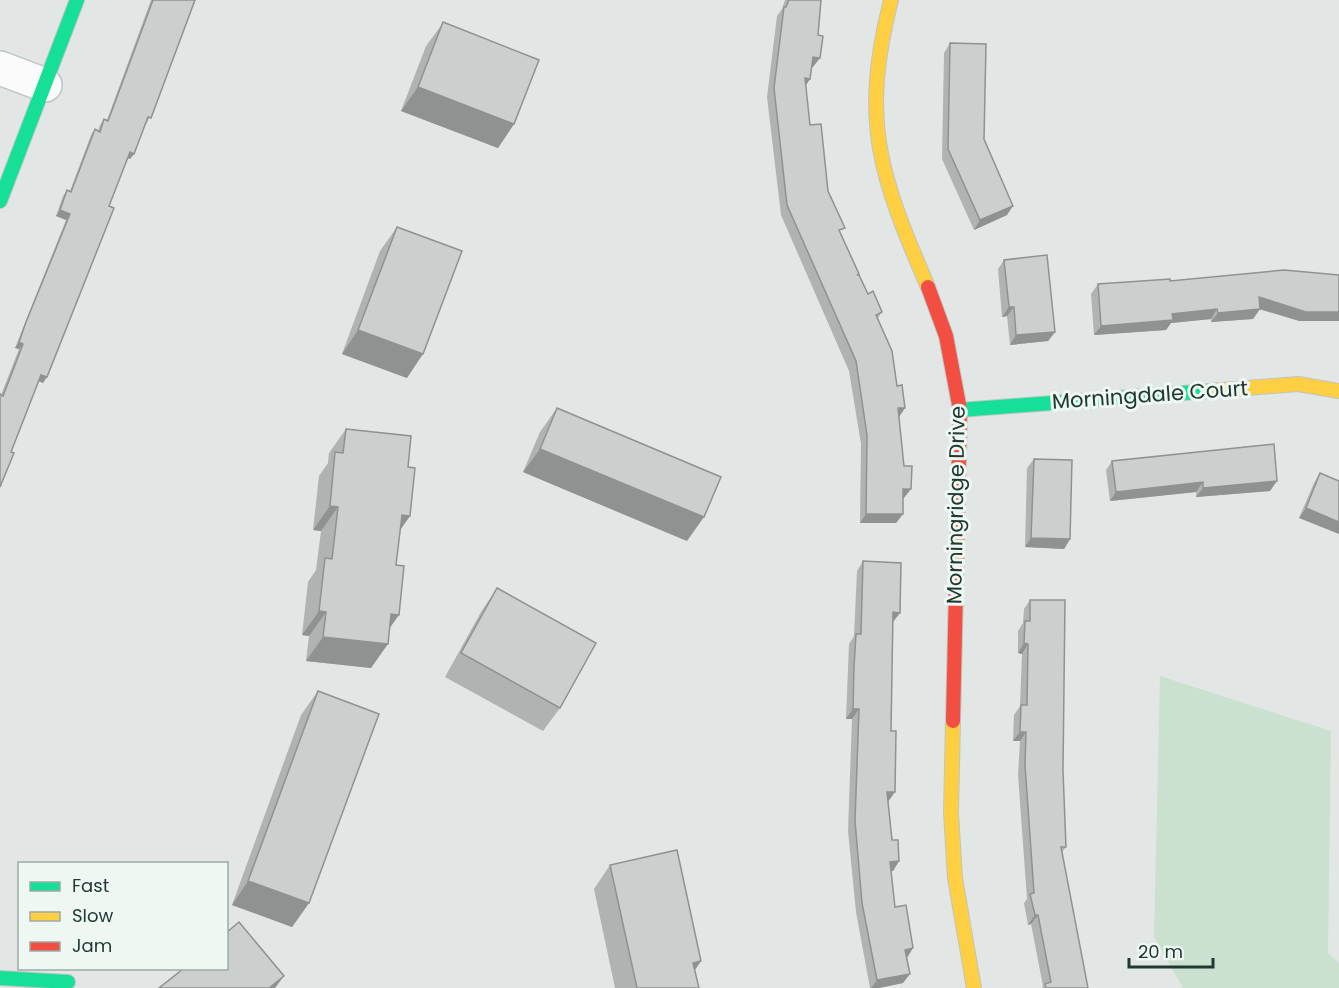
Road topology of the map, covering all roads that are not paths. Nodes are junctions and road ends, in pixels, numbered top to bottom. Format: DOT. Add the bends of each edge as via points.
graph roads {
  1 [pos="77,0"];
  2 [pos="891,0"];
  3 [pos="0,68"];
  4 [pos="45,85"];
  5 [pos="0,201"];
  6 [pos="1339,391"];
  7 [pos="960,410"];
  8 [pos="0,978"];
  9 [pos="68,982"];
  10 [pos="974,988"];
  1 -- 4 [label="street"];
  2 -- 7 [label="street, Morningridge Drive" via="875,76 880,157 890,196 939,314"];
  3 -- 4 [label="street"];
  4 -- 5 [label="street"];
  6 -- 7 [label="street, Morningdale Court" via="1298,384"];
  7 -- 10 [label="street, Morningridge Drive" via="951,813 955,878"];
  8 -- 9 [label="street"];
}
